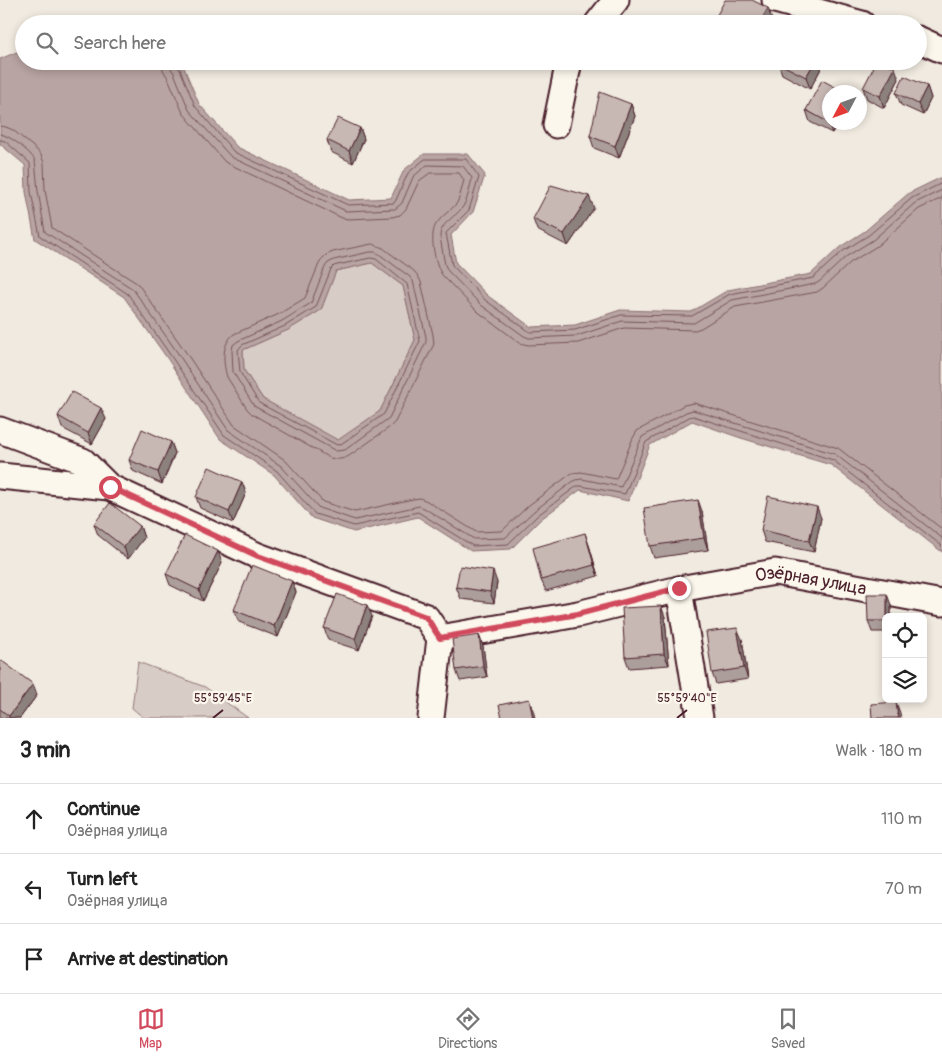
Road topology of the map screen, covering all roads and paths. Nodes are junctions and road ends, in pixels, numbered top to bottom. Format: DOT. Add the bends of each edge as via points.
graph roads {
  1 [pos="616,0"];
  2 [pos="775,0"];
  3 [pos="604,15"];
  4 [pos="829,15"];
  5 [pos="927,43"];
  6 [pos="942,50"];
  7 [pos="567,70"];
  8 [pos="556,125"];
  9 [pos="0,430"];
  10 [pos="0,476"];
  11 [pos="110,487"];
  12 [pos="679,588"];
  13 [pos="942,603"];
  14 [pos="440,638"];
  15 [pos="431,718"];
  16 [pos="700,718"];
  1 -- 3 [label="street"];
  2 -- 4 [label="street"];
  5 -- 6 [label="street"];
  7 -- 8 [label="street"];
  9 -- 11 [label="street" via="83,461"];
  10 -- 11 [label="street"];
  11 -- 14 [label="street" via="258,556 426,617"];
  12 -- 13 [label="street, Озёрная улица" via="774,572"];
  12 -- 14 [label="street, Озёрная улица" via="578,614"];
  12 -- 16 [label="street"];
  14 -- 15 [label="street"];
}
